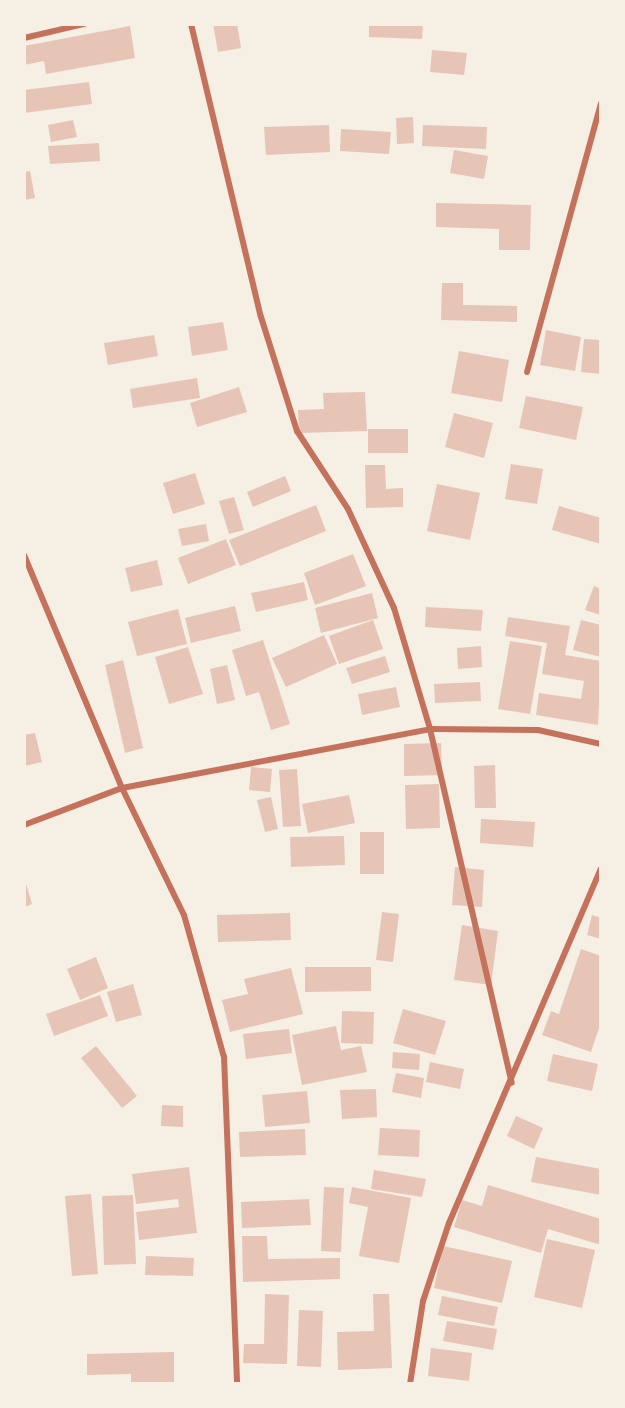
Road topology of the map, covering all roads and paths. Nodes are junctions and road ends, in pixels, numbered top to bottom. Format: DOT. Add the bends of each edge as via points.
graph roads {
  1 [pos="84,24"];
  2 [pos="191,24"];
  3 [pos="24,38"];
  4 [pos="601,103"];
  5 [pos="526,372"];
  6 [pos="24,555"];
  7 [pos="430,729"];
  8 [pos="601,744"];
  9 [pos="122,788"];
  10 [pos="24,825"];
  11 [pos="601,869"];
  12 [pos="512,1083"];
  13 [pos="237,1384"];
  14 [pos="410,1384"];
  1 -- 3 [label="street"];
  2 -- 7 [label="street" via="261,317 297,431 348,509 394,608"];
  4 -- 5 [label="street"];
  6 -- 9 [label="street"];
  7 -- 8 [label="street" via="538,730"];
  7 -- 9 [label="street"];
  7 -- 12 [label="street"];
  9 -- 10 [label="street"];
  9 -- 13 [label="street" via="184,915 224,1057"];
  11 -- 12 [label="street"];
  12 -- 14 [label="street" via="448,1223 423,1301"];
}
